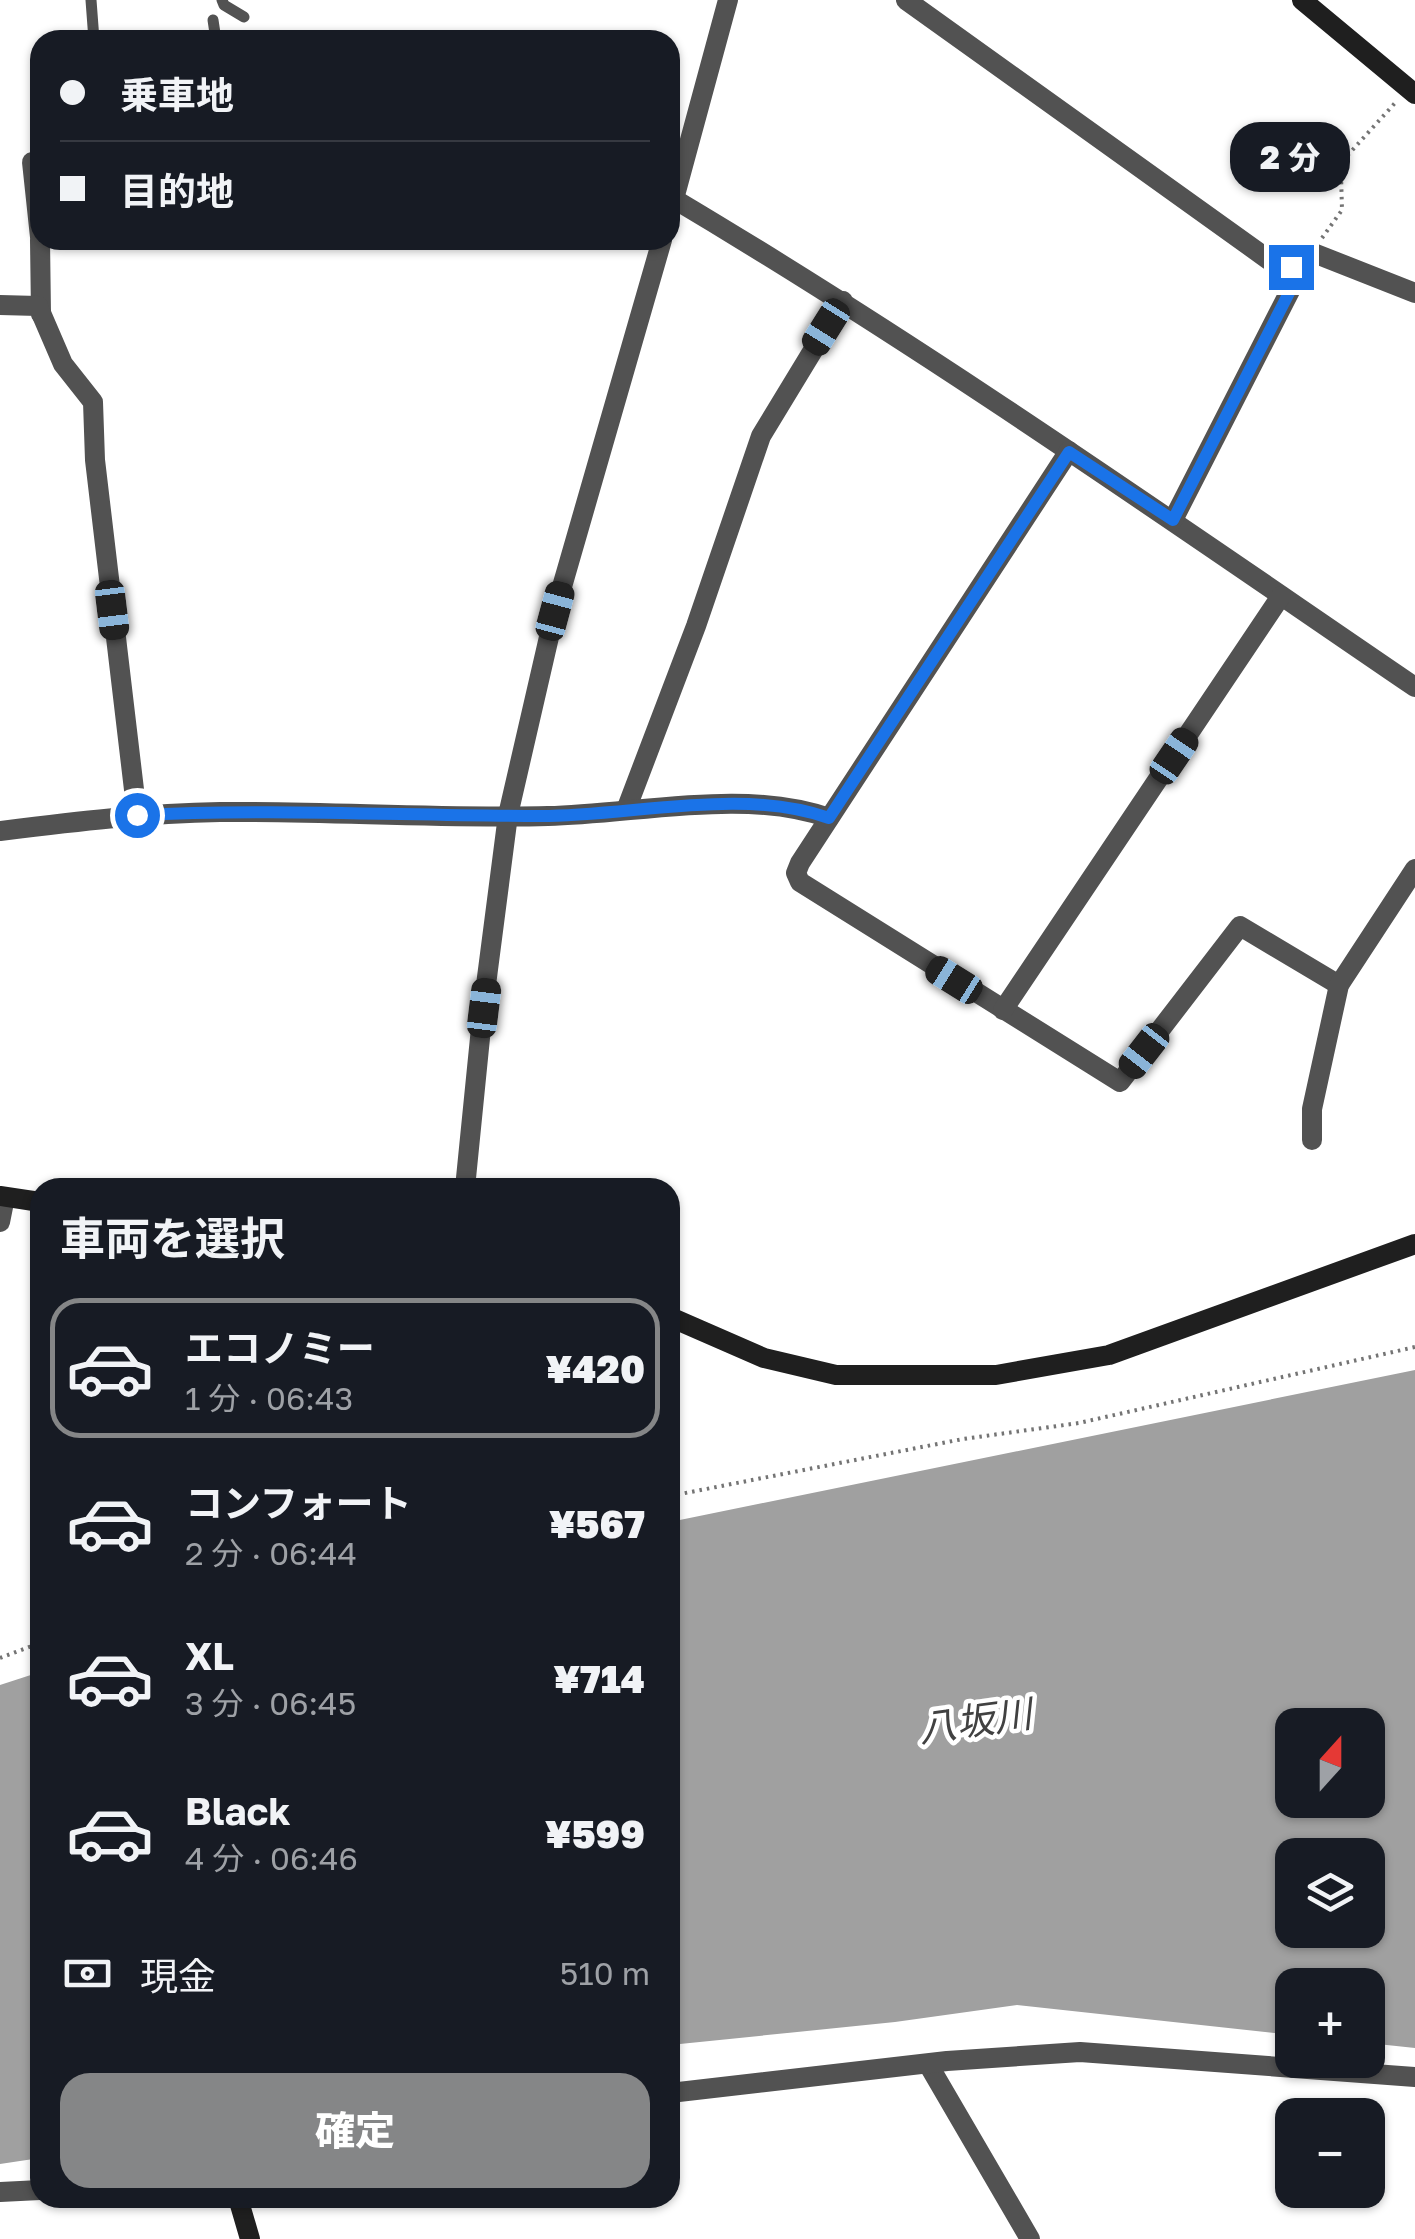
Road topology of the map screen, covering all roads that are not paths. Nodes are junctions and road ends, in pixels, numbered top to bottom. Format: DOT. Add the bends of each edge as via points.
graph roads {
  1 [pos="91,0"];
  2 [pos="222,0"];
  3 [pos="728,0"];
  4 [pos="906,0"];
  5 [pos="1302,0"];
  6 [pos="244,17"];
  7 [pos="213,20"];
  8 [pos="93,30"];
  9 [pos="214,30"];
  10 [pos="1412,91"];
  11 [pos="680,177"];
  12 [pos="680,210"];
  13 [pos="40,250"];
  14 [pos="659,250"];
  15 [pos="1291,267"];
  16 [pos="1415,293"];
  17 [pos="843,301"];
  18 [pos="0,304"];
  19 [pos="41,314"];
  20 [pos="1069,452"];
  21 [pos="1173,520"];
  22 [pos="1282,596"];
  23 [pos="1415,687"];
  24 [pos="626,810"];
  25 [pos="137,815"];
  26 [pos="508,815"];
  27 [pos="829,818"];
  28 [pos="0,831"];
  29 [pos="1415,870"];
  30 [pos="1339,984"];
  31 [pos="1004,1010"];
  32 [pos="1312,1140"];
  33 [pos="467,1178"];
  34 [pos="2,1196"];
  35 [pos="30,1200"];
  36 [pos="0,1222"];
  37 [pos="1415,1244"];
  38 [pos="680,1328"];
  39 [pos="928,2064"];
  40 [pos="1415,2076"];
  41 [pos="680,2092"];
  42 [pos="30,2190"];
  43 [pos="0,2192"];
  44 [pos="241,2208"];
  45 [pos="250,2239"];
  46 [pos="1030,2239"];
  1 -- 8 [label="lane"];
  2 -- 6 [label="lane"];
  3 -- 11 [label="street"];
  4 -- 15 [label="street" via="1270,260"];
  5 -- 10 [label="street"];
  7 -- 9 [label="lane"];
  12 -- 17 [label="street"];
  13 -- 19 [label="street"];
  14 -- 26 [label="street" via="555,611"];
  15 -- 16 [label="street" via="1311,252"];
  15 -- 21 [label="street" via="1294,283"];
  17 -- 20 [label="street"];
  17 -- 24 [label="street" via="760,436"];
  18 -- 19 [label="street" via="38,306"];
  19 -- 25 [label="street" via="63,364 93,402"];
  20 -- 21 [label="street"];
  20 -- 27 [label="street"];
  21 -- 22 [label="street"];
  22 -- 23 [label="street"];
  22 -- 31 [label="street"];
  24 -- 26 [label="street"];
  24 -- 27 [label="street" via="745,804"];
  25 -- 26 [label="street"];
  25 -- 28 [label="street"];
  26 -- 33 [label="street"];
  27 -- 31 [label="street" via="800,863 800,882"];
  29 -- 30 [label="street"];
  30 -- 31 [label="street" via="1240,926 1120,1082"];
  30 -- 32 [label="street" via="1312,1109"];
  34 -- 35 [label="street"];
  34 -- 36 [label="street"];
  37 -- 38 [label="street" via="1110,1355 996,1374 836,1375"];
  39 -- 40 [label="street" via="1080,2052"];
  39 -- 41 [label="street"];
  39 -- 46 [label="street"];
  42 -- 43 [label="street"];
  44 -- 45 [label="street"];
}
